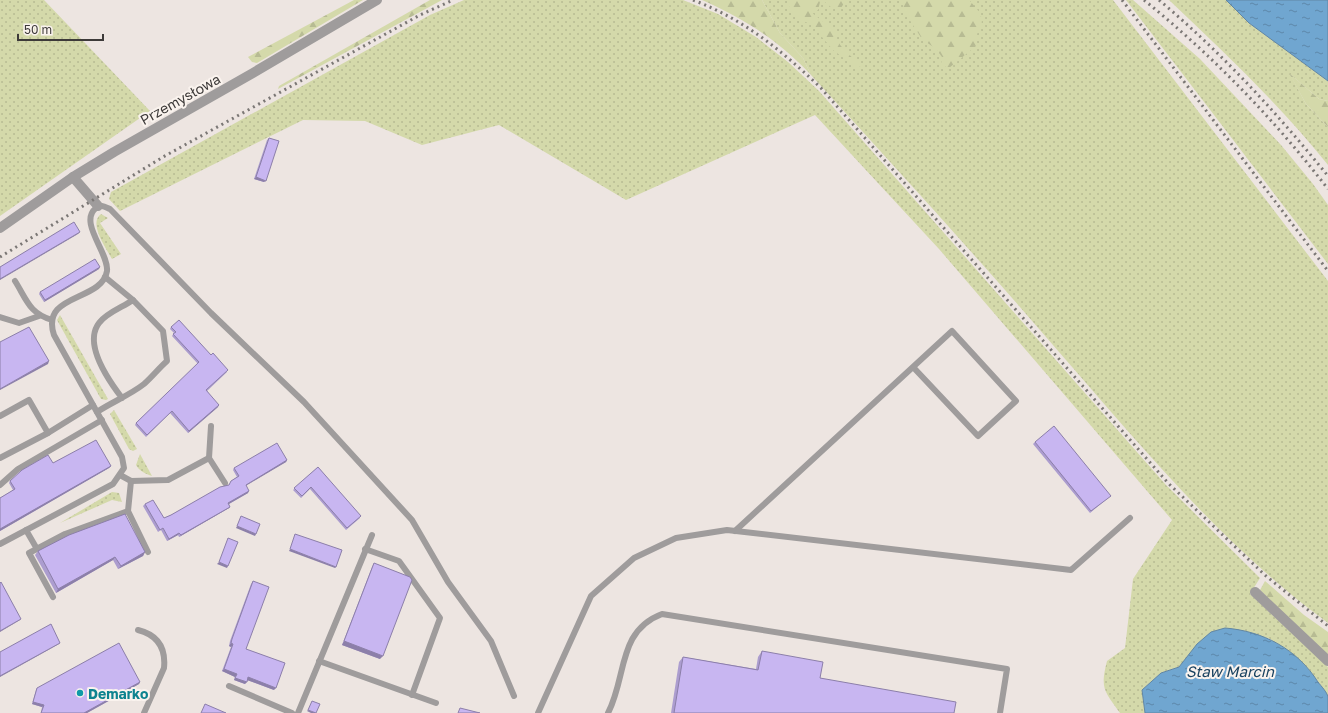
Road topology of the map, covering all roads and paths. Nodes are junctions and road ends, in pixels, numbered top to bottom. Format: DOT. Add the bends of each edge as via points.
graph roads {
  1 [pos="377,0"];
  2 [pos="73,178"];
  3 [pos="98,206"];
  4 [pos="0,228"];
  5 [pos="105,277"];
  6 [pos="15,281"];
  7 [pos="133,300"];
  8 [pos="39,316"];
  9 [pos="0,317"];
  10 [pos="52,320"];
  11 [pos="913,367"];
  12 [pos="122,398"];
  13 [pos="93,405"];
  14 [pos="97,412"];
  15 [pos="0,416"];
  16 [pos="102,420"];
  17 [pos="211,426"];
  18 [pos="48,433"];
  19 [pos="0,458"];
  20 [pos="209,458"];
  21 [pos="120,475"];
  22 [pos="131,481"];
  23 [pos="225,483"];
  24 [pos="0,485"];
  25 [pos="128,511"];
  26 [pos="1130,518"];
  27 [pos="26,530"];
  28 [pos="735,530"];
  29 [pos="372,536"];
  30 [pos="0,544"];
  31 [pos="37,549"];
  32 [pos="366,549"];
  33 [pos="148,552"];
  34 [pos="1255,592"];
  35 [pos="54,597"];
  36 [pos="138,630"];
  37 [pos="319,661"];
  38 [pos="1328,661"];
  39 [pos="229,686"];
  40 [pos="412,695"];
  41 [pos="514,696"];
  42 [pos="436,703"];
  43 [pos="144,713"];
  44 [pos="292,713"];
  45 [pos="298,713"];
  46 [pos="538,713"];
  47 [pos="608,713"];
  48 [pos="1000,713"];
  1 -- 2 [label="street, Przemysłowa"];
  2 -- 3 [label="street"];
  2 -- 4 [label="street, Przemysłowa"];
  3 -- 5 [label="lane" via="91,215 92,231 106,259"];
  3 -- 41 [label="lane" via="110,209 211,313 304,402 412,520 448,582 491,641"];
  5 -- 7 [label="lane"];
  5 -- 10 [label="lane" via="100,284 60,306"];
  6 -- 8 [label="lane" via="30,307"];
  7 -- 12 [label="lane" via="99,322 93,336 102,368"];
  7 -- 12 [label="lane" via="162,331 167,361 143,384"];
  8 -- 9 [label="lane" via="19,323"];
  8 -- 10 [label="lane"];
  10 -- 13 [label="lane" via="54,335"];
  11 -- 11 [label="lane" via="978,436 1016,401 952,331"];
  11 -- 28 [label="lane"];
  12 -- 14 [label="lane"];
  13 -- 14 [label="lane"];
  13 -- 18 [label="lane"];
  14 -- 16 [label="lane"];
  15 -- 18 [label="lane" via="29,400"];
  16 -- 21 [label="lane" via="122,457 124,468"];
  16 -- 24 [label="lane" via="18,469"];
  17 -- 20 [label="lane"];
  18 -- 19 [label="lane"];
  20 -- 22 [label="lane" via="168,480"];
  20 -- 23 [label="lane"];
  21 -- 22 [label="lane"];
  21 -- 27 [label="lane" via="113,484"];
  22 -- 25 [label="lane"];
  25 -- 31 [label="lane" via="65,534"];
  25 -- 33 [label="lane"];
  26 -- 28 [label="lane" via="1071,570"];
  27 -- 30 [label="lane"];
  27 -- 31 [label="lane"];
  28 -- 46 [label="lane" via="676,538 634,558 591,596"];
  29 -- 32 [label="lane"];
  31 -- 35 [label="lane" via="29,553"];
  32 -- 37 [label="lane"];
  32 -- 40 [label="lane" via="399,562 440,618"];
  34 -- 38 [label="street"];
  36 -- 43 [label="lane" via="152,635 158,641 162,646 165,660 164,668"];
  37 -- 40 [label="lane"];
  37 -- 45 [label="lane"];
  39 -- 44 [label="lane"];
  40 -- 42 [label="lane"];
  47 -- 48 [label="lane" via="615,698 624,657 635,633 651,618 662,614 1007,669"];
}
